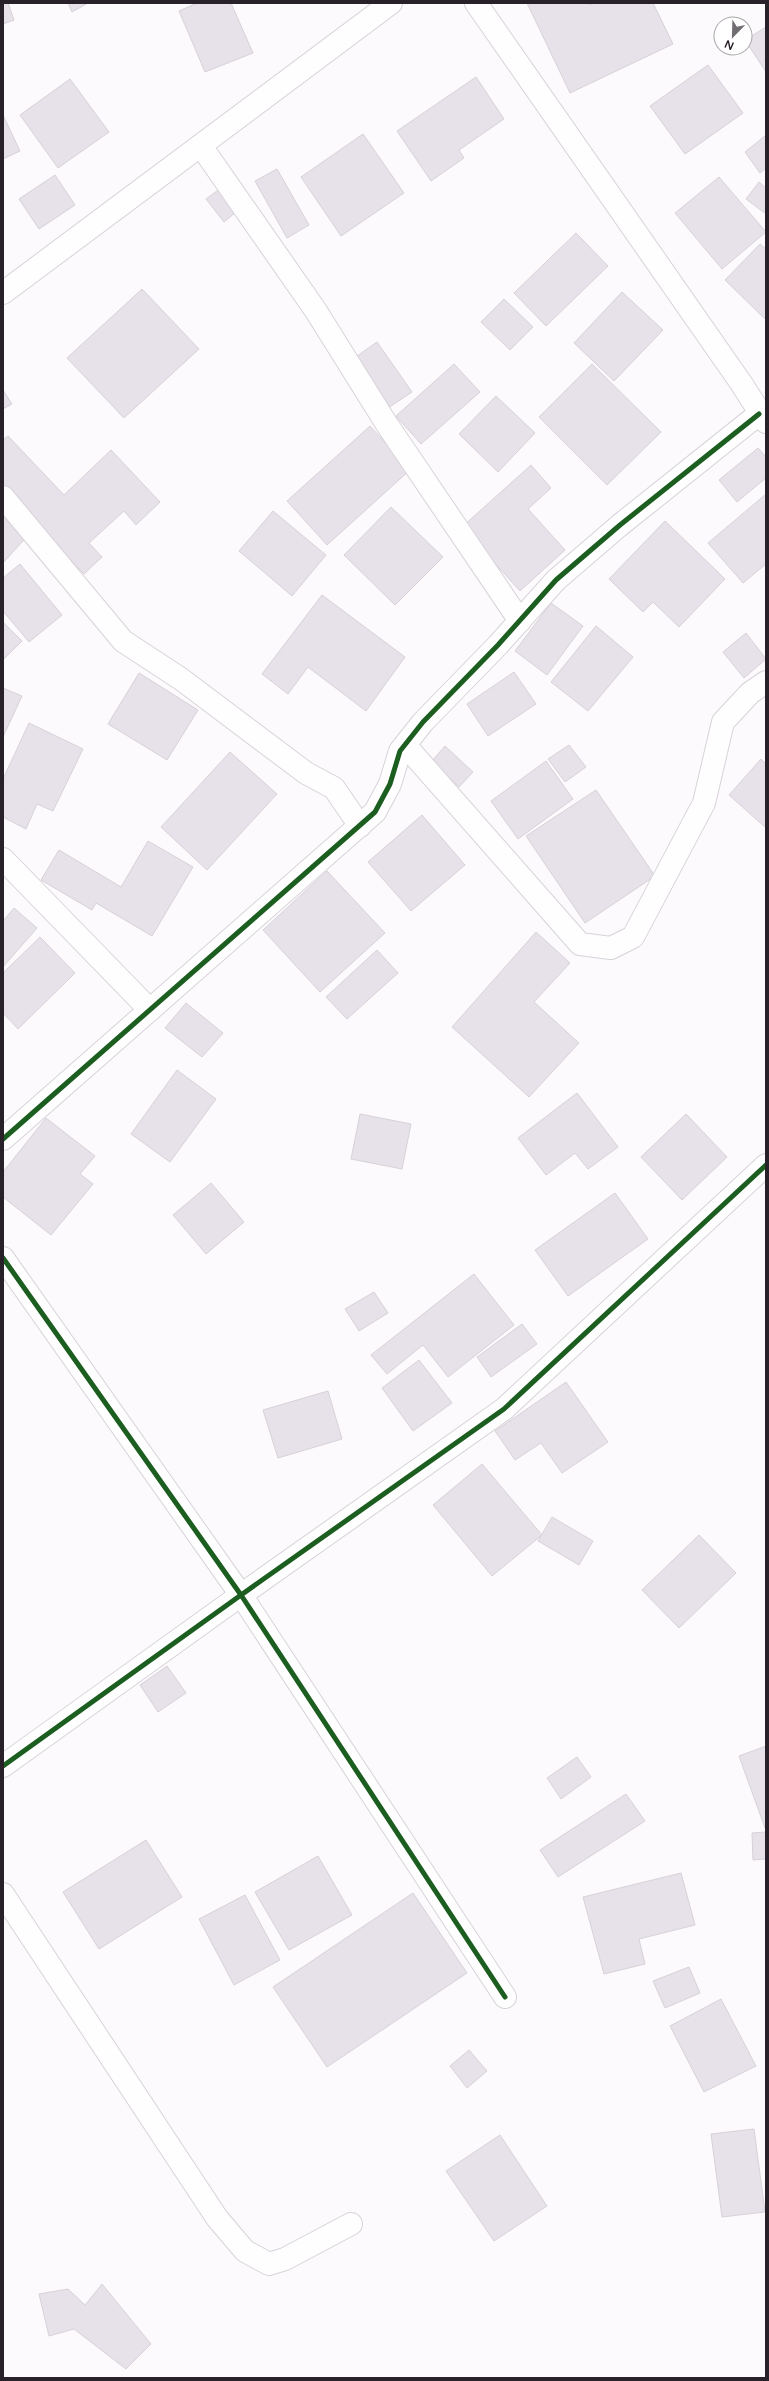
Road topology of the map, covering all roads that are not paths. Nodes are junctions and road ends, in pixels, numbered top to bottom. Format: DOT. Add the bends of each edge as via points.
graph roads {
  1 [pos="391,3"];
  2 [pos="476,3"];
  3 [pos="201,146"];
  4 [pos="3,293"];
  5 [pos="763,418"];
  6 [pos="3,497"];
  7 [pos="520,621"];
  8 [pos="766,682"];
  9 [pos="405,745"];
  10 [pos="360,826"];
  11 [pos="3,859"];
  12 [pos="150,1010"];
  13 [pos="3,1139"];
  14 [pos="766,1165"];
  15 [pos="3,1258"];
  16 [pos="241,1595"];
  17 [pos="3,1766"];
  18 [pos="3,1894"];
  19 [pos="505,1997"];
  20 [pos="351,2224"];
  1 -- 3 [label="street"];
  2 -- 5 [label="street"];
  3 -- 4 [label="street"];
  3 -- 7 [label="street" via="316,311 386,424"];
  5 -- 7 [label="street" via="620,525 556,580"];
  6 -- 10 [label="street" via="123,641 181,679 306,773 334,788"];
  7 -- 9 [label="street" via="423,722"];
  8 -- 9 [label="street" via="750,693 723,722 704,803 633,937 611,948 580,944"];
  9 -- 10 [label="street" via="400,751 390,784 375,812"];
  10 -- 12 [label="street"];
  11 -- 12 [label="street"];
  12 -- 13 [label="street"];
  14 -- 16 [label="street" via="504,1409"];
  15 -- 16 [label="street"];
  16 -- 17 [label="street"];
  16 -- 19 [label="street"];
  18 -- 20 [label="street" via="217,2218 245,2251 269,2264 286,2259"];
}
